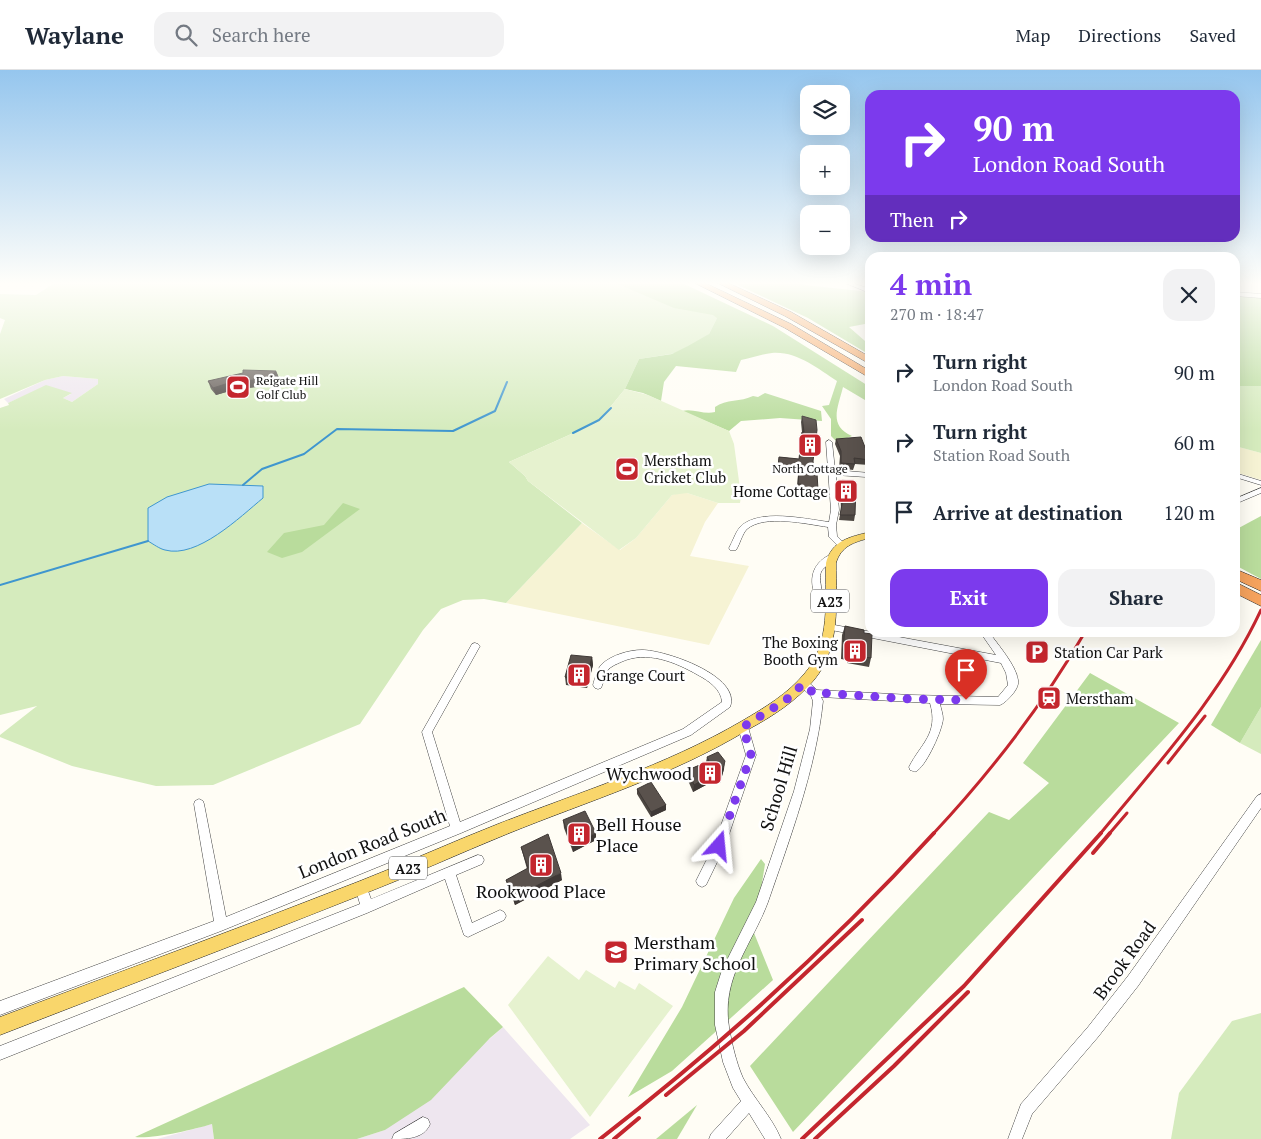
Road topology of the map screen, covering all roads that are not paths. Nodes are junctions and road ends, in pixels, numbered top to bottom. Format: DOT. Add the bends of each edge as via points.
graph roads {
  1 [pos="798,332"];
  2 [pos="819,332"];
  3 [pos="865,358"];
  4 [pos="865,372"];
  5 [pos="829,442"];
  6 [pos="831,472"];
  7 [pos="865,475"];
  8 [pos="1240,477"];
  9 [pos="1261,483"];
  10 [pos="1261,490"];
  11 [pos="1240,500"];
  12 [pos="832,524"];
  13 [pos="865,537"];
  14 [pos="841,544"];
  15 [pos="734,548"];
  16 [pos="1240,576"];
  17 [pos="1261,586"];
  18 [pos="1240,590"];
  19 [pos="1261,601"];
  20 [pos="829,627"];
  21 [pos="865,634"];
  22 [pos="882,637"];
  23 [pos="987,637"];
  24 [pos="475,646"];
  25 [pos="1003,660"];
  26 [pos="803,684"];
  27 [pos="598,686"];
  28 [pos="815,694"];
  29 [pos="934,700"];
  30 [pos="743,727"];
  31 [pos="914,767"];
  32 [pos="1261,799"];
  33 [pos="199,804"];
  34 [pos="457,829"];
  35 [pos="385,858"];
  36 [pos="478,860"];
  37 [pos="449,872"];
  38 [pos="390,875"];
  39 [pos="702,881"];
  40 [pos="361,887"];
  41 [pos="367,907"];
  42 [pos="500,916"];
  43 [pos="221,925"];
  44 [pos="0,1008"];
  45 [pos="0,1026"];
  46 [pos="0,1053"];
  47 [pos="750,1102"];
  48 [pos="423,1124"];
  49 [pos="399,1139"];
  50 [pos="716,1139"];
  51 [pos="774,1139"];
  52 [pos="1015,1139"];
  1 -- 4 [label="highway"];
  2 -- 3 [label="highway"];
  5 -- 6 [label="street"];
  6 -- 7 [label="street"];
  6 -- 12 [label="street" via="835,510"];
  8 -- 9 [label="street"];
  10 -- 11 [label="street"];
  12 -- 14 [label="street" via="833,538"];
  12 -- 15 [label="street" via="764,518 743,528"];
  13 -- 14 [label="main road"];
  14 -- 20 [label="main road, A23" via="832,556"];
  16 -- 17 [label="highway"];
  18 -- 19 [label="highway"];
  20 -- 21 [label="street"];
  20 -- 26 [label="main road, A23" via="825,651"];
  22 -- 25 [label="street"];
  23 -- 25 [label="street"];
  24 -- 34 [label="street" via="427,732"];
  25 -- 29 [label="street" via="1013,679 1013,686 1000,701"];
  26 -- 28 [label="street"];
  26 -- 30 [label="main road, A23" via="786,700"];
  27 -- 34 [label="street, London Road South" via="604,668 622,656 660,655 700,671 717,683 726,694 727,704 687,732"];
  28 -- 29 [label="street"];
  28 -- 47 [label="street, School Hill" via="818,701 815,729 799,792 761,904 722,984 722,1025 730,1062"];
  29 -- 31 [label="street" via="938,719 936,729"];
  30 -- 38 [label="main road, A23" via="679,758"];
  30 -- 39 [label="street" via="751,755 719,846"];
  32 -- 52 [label="street, Brook Road" via="1133,981 1026,1108"];
  33 -- 43 [label="street"];
  34 -- 35 [label="street, London Road South"];
  35 -- 38 [label="street"];
  35 -- 43 [label="street, London Road South"];
  36 -- 37 [label="street"];
  37 -- 41 [label="street"];
  37 -- 42 [label="street" via="468,931"];
  38 -- 40 [label="main road, A23"];
  40 -- 41 [label="street"];
  40 -- 45 [label="main road, A23"];
  41 -- 46 [label="street"];
  43 -- 44 [label="street, London Road South"];
  47 -- 50 [label="street"];
  47 -- 51 [label="street, School Hill"];
  48 -- 49 [label="street"];
}
